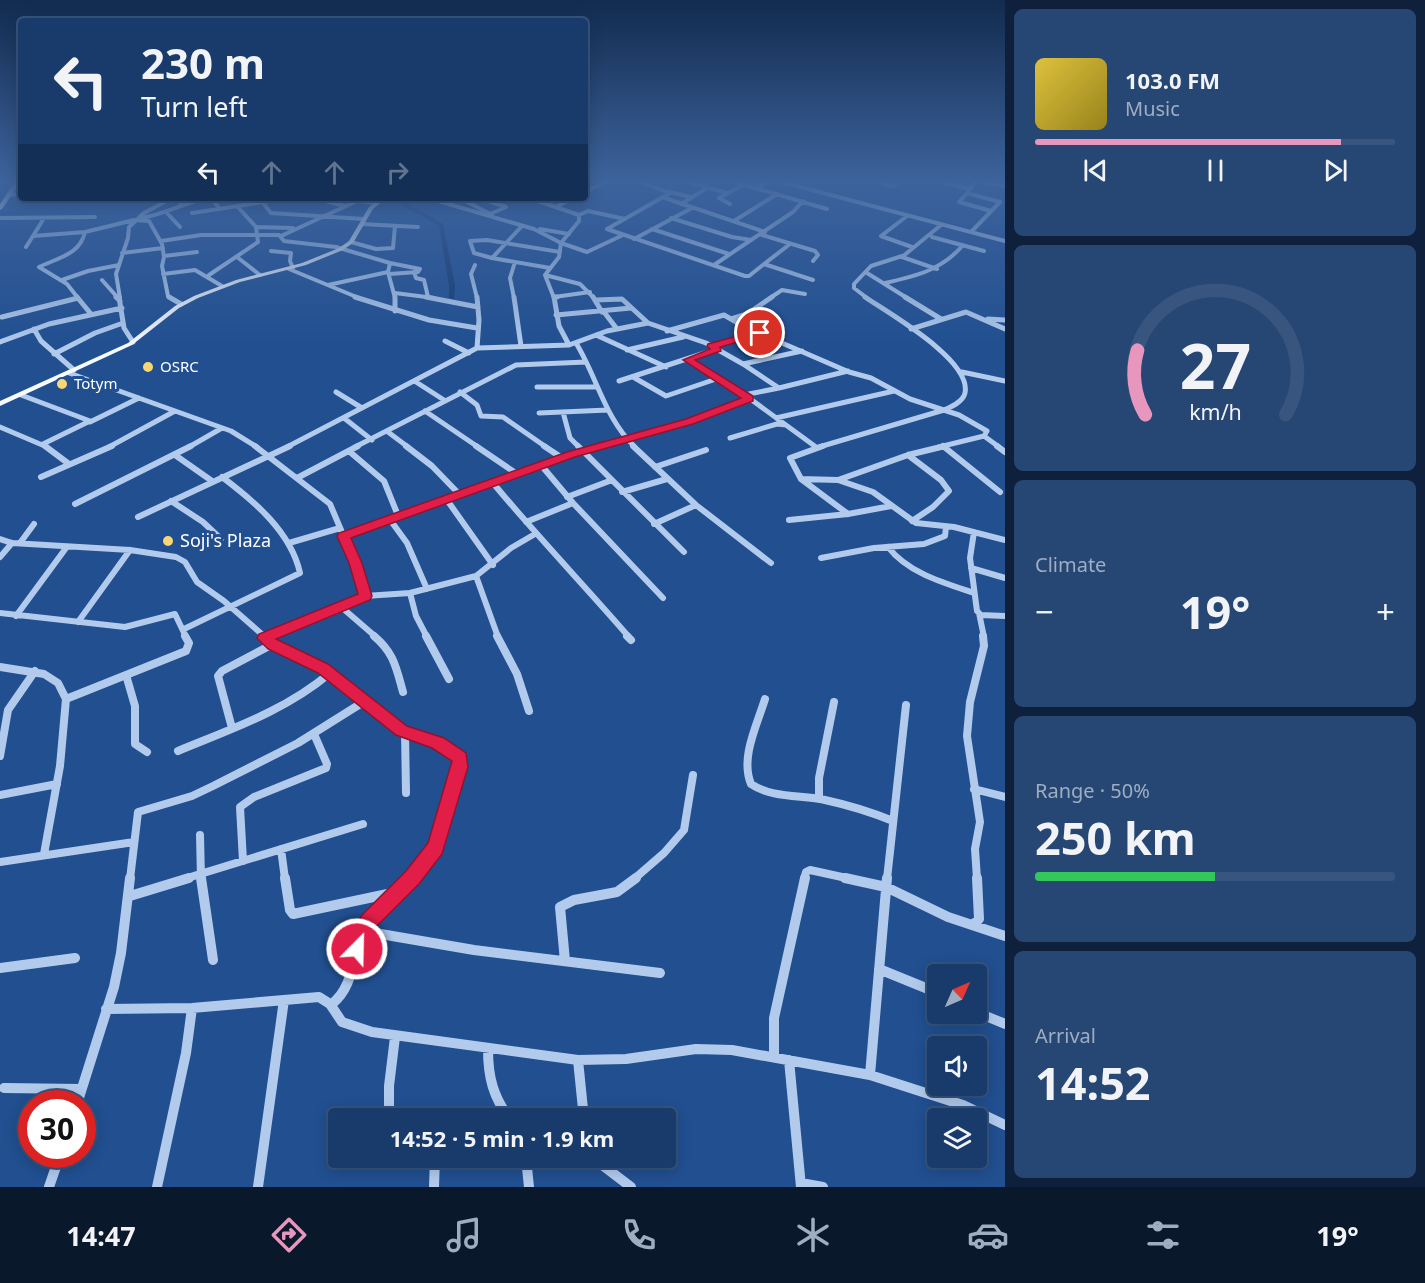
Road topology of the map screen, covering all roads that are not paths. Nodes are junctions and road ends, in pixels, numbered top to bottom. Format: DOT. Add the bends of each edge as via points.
graph roads {
  1 [pos="41,235"];
  2 [pos="85,235"];
  3 [pos="128,235"];
  4 [pos="158,235"];
  5 [pos="198,235"];
  6 [pos="258,235"];
  7 [pos="267,235"];
  8 [pos="355,235"];
  9 [pos="394,235"];
  10 [pos="514,235"];
  11 [pos="546,235"];
  12 [pos="568,235"];
  13 [pos="622,235"];
  14 [pos="623,235"];
  15 [pos="640,235"];
  16 [pos="672,235"];
  17 [pos="733,235"];
  18 [pos="759,235"];
  19 [pos="769,235"];
  20 [pos="882,235"];
  21 [pos="984,235"];
  22 [pos="33,236"];
  23 [pos="281,236"];
  24 [pos="932,237"];
  25 [pos="634,239"];
  26 [pos="751,240"];
  27 [pos="161,241"];
  28 [pos="1005,241"];
  29 [pos="351,242"];
  30 [pos="561,243"];
  31 [pos="506,244"];
  32 [pos="790,244"];
  33 [pos="963,245"];
  34 [pos="237,246"];
  35 [pos="912,247"];
  36 [pos="26,248"];
  37 [pos="163,248"];
  38 [pos="341,249"];
  39 [pos="248,250"];
  40 [pos="271,251"];
  41 [pos="984,251"];
  42 [pos="197,252"];
  43 [pos="560,252"];
  44 [pos="122,253"];
  45 [pos="729,254"];
  46 [pos="164,256"];
  47 [pos="902,256"];
  48 [pos="237,257"];
  49 [pos="492,258"];
  50 [pos="813,261"];
  51 [pos="515,262"];
  52 [pos="390,263"];
  53 [pos="764,264"];
  54 [pos="119,265"];
  55 [pos="475,265"];
  56 [pos="714,265"];
  57 [pos="291,268"];
  58 [pos="550,268"];
  59 [pos="937,269"];
  60 [pos="414,272"];
  61 [pos="389,273"];
  62 [pos="867,273"];
  63 [pos="163,274"];
  64 [pos="209,275"];
  65 [pos="260,275"];
  66 [pos="545,275"];
  67 [pos="62,280"];
  68 [pos="102,280"];
  69 [pos="813,280"];
  70 [pos="885,283"];
  71 [pos="328,285"];
  72 [pos="222,286"];
  73 [pos="590,292"];
  74 [pos="395,293"];
  75 [pos="805,294"];
  76 [pos="428,297"];
  77 [pos="554,297"];
  78 [pos="78,298"];
  79 [pos="596,300"];
  80 [pos="121,301"];
  81 [pos="181,304"];
  82 [pos="478,307"];
  83 [pos="122,308"];
  84 [pos="632,308"];
  85 [pos="395,311"];
  86 [pos="603,312"];
  87 [pos="91,314"];
  88 [pos="556,315"];
  89 [pos="2,317"];
  90 [pos="982,318"];
  91 [pos="731,319"];
  92 [pos="941,319"];
  93 [pos="1005,320"];
  94 [pos="123,323"];
  95 [pos="648,323"];
  96 [pos="477,328"];
  97 [pos="617,328"];
  98 [pos="34,329"];
  99 [pos="911,329"];
  100 [pos="1005,329"];
  101 [pos="667,330"];
  102 [pos="760,333"];
  103 [pos="596,335"];
  104 [pos="686,336"];
  105 [pos="445,341"];
  106 [pos="0,342"];
  107 [pos="133,342"];
  108 [pos="573,344"];
  109 [pos="521,346"];
  110 [pos="477,348"];
  111 [pos="715,348"];
  112 [pos="627,350"];
  113 [pos="802,351"];
  114 [pos="54,354"];
  115 [pos="469,354"];
  116 [pos="688,360"];
  117 [pos="586,362"];
  118 [pos="743,364"];
  119 [pos="666,367"];
  120 [pos="848,371"];
  121 [pos="72,372"];
  122 [pos="962,372"];
  123 [pos="633,377"];
  124 [pos="718,378"];
  125 [pos="619,381"];
  126 [pos="1005,381"];
  127 [pos="416,382"];
  128 [pos="537,387"];
  129 [pos="597,387"];
  130 [pos="779,388"];
  131 [pos="894,391"];
  132 [pos="336,392"];
  133 [pos="460,392"];
  134 [pos="21,395"];
  135 [pos="746,397"];
  136 [pos="139,398"];
  137 [pos="444,400"];
  138 [pos="0,404"];
  139 [pos="362,408"];
  140 [pos="608,410"];
  141 [pos="944,410"];
  142 [pos="175,411"];
  143 [pos="425,411"];
  144 [pos="563,412"];
  145 [pos="539,413"];
  146 [pos="344,418"];
  147 [pos="90,422"];
  148 [pos="780,422"];
  149 [pos="0,428"];
  150 [pos="222,428"];
  151 [pos="9,431"];
  152 [pos="388,432"];
  153 [pos="0,435"];
  154 [pos="984,436"];
  155 [pos="730,438"];
  156 [pos="372,440"];
  157 [pos="627,440"];
  158 [pos="43,444"];
  159 [pos="942,446"];
  160 [pos="816,447"];
  161 [pos="706,450"];
  162 [pos="582,451"];
  163 [pos="350,452"];
  164 [pos="1005,452"];
  165 [pos="175,455"];
  166 [pos="908,455"];
  167 [pos="268,456"];
  168 [pos="562,458"];
  169 [pos="69,464"];
  170 [pos="541,465"];
  171 [pos="656,467"];
  172 [pos="517,474"];
  173 [pos="41,477"];
  174 [pos="222,477"];
  175 [pos="297,478"];
  176 [pos="667,478"];
  177 [pos="801,479"];
  178 [pos="612,480"];
  179 [pos="838,480"];
  180 [pos="212,481"];
  181 [pos="493,483"];
  182 [pos="622,492"];
  183 [pos="1000,492"];
  184 [pos="460,495"];
  185 [pos="567,497"];
  186 [pos="447,500"];
  187 [pos="171,501"];
  188 [pos="573,503"];
  189 [pos="75,504"];
  190 [pos="696,505"];
  191 [pos="891,506"];
  192 [pos="848,514"];
  193 [pos="138,517"];
  194 [pos="399,518"];
  195 [pos="391,520"];
  196 [pos="789,520"];
  197 [pos="912,521"];
  198 [pos="525,522"];
  199 [pos="34,524"];
  200 [pos="654,524"];
  201 [pos="946,527"];
  202 [pos="340,528"];
  203 [pos="974,532"];
  204 [pos="535,534"];
  205 [pos="344,536"];
  206 [pos="0,539"];
  207 [pos="221,539"];
  208 [pos="1005,540"];
  209 [pos="16,543"];
  210 [pos="289,543"];
  211 [pos="888,547"];
  212 [pos="66,548"];
  213 [pos="130,550"];
  214 [pos="684,552"];
  215 [pos="0,557"];
  216 [pos="820,558"];
  217 [pos="771,563"];
  218 [pos="493,565"];
  219 [pos="971,568"];
  220 [pos="476,576"];
  221 [pos="1005,578"];
  222 [pos="427,589"];
  223 [pos="410,593"];
  224 [pos="974,593"];
  225 [pos="365,596"];
  226 [pos="663,598"];
  227 [pos="339,605"];
  228 [pos="231,607"];
  229 [pos="0,613"];
  230 [pos="979,613"];
  231 [pos="16,616"];
  232 [pos="1005,616"];
  233 [pos="78,622"];
  234 [pos="184,629"];
  235 [pos="264,638"];
  236 [pos="631,640"];
  237 [pos="273,645"];
  238 [pos="0,667"];
  239 [pos="35,671"];
  240 [pos="330,673"];
  241 [pos="126,675"];
  242 [pos="449,679"];
  243 [pos="403,692"];
  244 [pos="66,699"];
  245 [pos="765,699"];
  246 [pos="365,701"];
  247 [pos="834,702"];
  248 [pos="906,705"];
  249 [pos="529,711"];
  250 [pos="231,728"];
  251 [pos="405,732"];
  252 [pos="314,734"];
  253 [pos="178,751"];
  254 [pos="147,752"];
  255 [pos="0,756"];
  256 [pos="693,775"];
  257 [pos="57,784"];
  258 [pos="974,789"];
  259 [pos="406,793"];
  260 [pos="0,795"];
  261 [pos="1005,797"];
  262 [pos="819,799"];
  263 [pos="893,821"];
  264 [pos="363,824"];
  265 [pos="200,835"];
  266 [pos="134,842"];
  267 [pos="281,849"];
  268 [pos="44,854"];
  269 [pos="243,861"];
  270 [pos="0,862"];
  271 [pos="200,873"];
  272 [pos="886,887"];
  273 [pos="397,891"];
  274 [pos="130,896"];
  275 [pos="974,924"];
  276 [pos="363,931"];
  277 [pos="1005,936"];
  278 [pos="75,958"];
  279 [pos="213,960"];
  280 [pos="565,961"];
  281 [pos="0,968"];
  282 [pos="879,969"];
  283 [pos="660,973"];
  284 [pos="927,989"];
  285 [pos="284,1000"];
  286 [pos="332,1004"];
  287 [pos="192,1008"];
  288 [pos="106,1009"];
  289 [pos="987,1017"];
  290 [pos="1005,1024"];
  291 [pos="395,1037"];
  292 [pos="488,1049"];
  293 [pos="774,1057"];
  294 [pos="578,1060"];
  295 [pos="789,1060"];
  296 [pos="870,1075"];
  297 [pos="3,1088"];
  298 [pos="81,1089"];
  299 [pos="389,1108"];
  300 [pos="502,1108"];
  301 [pos="583,1108"];
  302 [pos="1005,1125"];
  303 [pos="56,1168"];
  304 [pos="435,1168"];
  305 [pos="527,1168"];
  306 [pos="605,1168"];
  307 [pos="801,1185"];
  308 [pos="626,1186"];
  309 [pos="49,1187"];
  310 [pos="157,1187"];
  311 [pos="258,1187"];
  312 [pos="434,1187"];
  313 [pos="529,1187"];
  314 [pos="823,1187"];
  1 -- 22 [label="street"];
  2 -- 67 [label="street" via="76,250 39,267"];
  3 -- 44 [label="street"];
  4 -- 27 [label="street"];
  5 -- 27 [label="street"];
  6 -- 39 [label="street" via="256,244"];
  7 -- 23 [label="street"];
  8 -- 29 [label="main road"];
  9 -- 29 [label="street" via="393,248 376,249"];
  10 -- 31 [label="street"];
  11 -- 30 [label="street"];
  12 -- 30 [label="street"];
  13 -- 30 [label="street" via="586,252"];
  14 -- 25 [label="street"];
  15 -- 25 [label="street"];
  16 -- 45 [label="street"];
  17 -- 26 [label="street"];
  18 -- 26 [label="street"];
  19 -- 32 [label="street"];
  20 -- 35 [label="street"];
  21 -- 28 [label="street"];
  22 -- 36 [label="street"];
  23 -- 38 [label="street" via="287,241"];
  24 -- 33 [label="street"];
  24 -- 35 [label="street"];
  25 -- 56 [label="street"];
  26 -- 45 [label="street"];
  27 -- 37 [label="street"];
  29 -- 38 [label="main road"];
  30 -- 43 [label="street"];
  31 -- 43 [label="street"];
  31 -- 49 [label="street"];
  31 -- 49 [label="street" via="470,242 474,253"];
  32 -- 50 [label="street" via="817,252"];
  32 -- 53 [label="street"];
  33 -- 41 [label="street"];
  33 -- 59 [label="street"];
  34 -- 39 [label="street"];
  35 -- 47 [label="street"];
  37 -- 44 [label="street"];
  37 -- 46 [label="street"];
  38 -- 52 [label="street"];
  38 -- 57 [label="main road"];
  39 -- 48 [label="street"];
  40 -- 57 [label="street" via="291,253"];
  42 -- 46 [label="street"];
  43 -- 58 [label="street"];
  44 -- 54 [label="street"];
  45 -- 56 [label="street"];
  46 -- 63 [label="street"];
  47 -- 59 [label="street"];
  47 -- 62 [label="street" via="873,265"];
  48 -- 64 [label="street"];
  48 -- 65 [label="street"];
  49 -- 51 [label="street"];
  51 -- 58 [label="street"];
  51 -- 109 [label="street" via="510,278"];
  52 -- 60 [label="street" via="421,270"];
  52 -- 61 [label="street"];
  53 -- 56 [label="street" via="747,276"];
  53 -- 69 [label="street"];
  54 -- 67 [label="street"];
  54 -- 80 [label="street" via="116,274"];
  55 -- 82 [label="street" via="471,274"];
  57 -- 65 [label="main road"];
  57 -- 71 [label="street"];
  58 -- 66 [label="street"];
  59 -- 70 [label="street"];
  60 -- 61 [label="street"];
  60 -- 76 [label="street" via="416,278 424,280"];
  61 -- 71 [label="street"];
  61 -- 74 [label="street"];
  62 -- 70 [label="street"];
  62 -- 99 [label="street" via="854,288"];
  63 -- 64 [label="street" via="193,269"];
  63 -- 81 [label="street" via="168,296"];
  64 -- 72 [label="street"];
  65 -- 72 [label="main road"];
  66 -- 73 [label="street" via="582,283"];
  66 -- 77 [label="street"];
  67 -- 78 [label="street"];
  68 -- 80 [label="street"];
  70 -- 92 [label="street"];
  71 -- 85 [label="street"];
  72 -- 81 [label="main road"];
  73 -- 77 [label="street"];
  73 -- 79 [label="street"];
  74 -- 76 [label="street"];
  74 -- 85 [label="street"];
  75 -- 91 [label="street" via="782,290 752,312"];
  76 -- 82 [label="street"];
  77 -- 88 [label="street"];
  78 -- 87 [label="street"];
  78 -- 89 [label="street"];
  79 -- 84 [label="street" via="621,298"];
  79 -- 86 [label="street"];
  80 -- 83 [label="street"];
  81 -- 107 [label="main road"];
  82 -- 96 [label="street"];
  83 -- 87 [label="street"];
  83 -- 94 [label="street"];
  84 -- 86 [label="street"];
  84 -- 95 [label="street"];
  85 -- 96 [label="street"];
  86 -- 88 [label="street"];
  86 -- 97 [label="street"];
  87 -- 98 [label="street"];
  88 -- 108 [label="street"];
  90 -- 92 [label="street" via="966,312"];
  90 -- 93 [label="street"];
  90 -- 100 [label="street"];
  91 -- 101 [label="street" via="720,315"];
  91 -- 102 [label="street"];
  92 -- 99 [label="street"];
  94 -- 107 [label="street"];
  94 -- 114 [label="street"];
  95 -- 97 [label="street"];
  95 -- 101 [label="street"];
  96 -- 110 [label="street"];
  97 -- 103 [label="street"];
  98 -- 106 [label="street"];
  98 -- 114 [label="street"];
  99 -- 122 [label="street"];
  101 -- 104 [label="street"];
  102 -- 111 [label="street"];
  102 -- 113 [label="street"];
  103 -- 108 [label="street"];
  103 -- 112 [label="street"];
  104 -- 111 [label="street"];
  104 -- 112 [label="street"];
  105 -- 115 [label="street"];
  107 -- 121 [label="main road"];
  108 -- 109 [label="street"];
  108 -- 117 [label="street"];
  109 -- 110 [label="street"];
  110 -- 115 [label="street"];
  111 -- 116 [label="street"];
  111 -- 118 [label="street"];
  112 -- 119 [label="street"];
  113 -- 118 [label="street"];
  113 -- 120 [label="street"];
  114 -- 121 [label="street"];
  115 -- 127 [label="street"];
  116 -- 119 [label="street"];
  116 -- 124 [label="street"];
  117 -- 129 [label="street"];
  117 -- 133 [label="street" via="520,364"];
  118 -- 130 [label="street"];
  119 -- 123 [label="street"];
  120 -- 130 [label="street"];
  120 -- 131 [label="street"];
  121 -- 134 [label="main road"];
  121 -- 136 [label="street"];
  122 -- 126 [label="street"];
  122 -- 141 [label="street" via="965,394"];
  123 -- 124 [label="street" via="666,396"];
  123 -- 125 [label="street"];
  124 -- 135 [label="street"];
  127 -- 137 [label="street"];
  127 -- 139 [label="street"];
  128 -- 129 [label="street"];
  129 -- 140 [label="street"];
  130 -- 135 [label="street"];
  131 -- 141 [label="street"];
  131 -- 148 [label="street"];
  132 -- 139 [label="street"];
  133 -- 137 [label="street"];
  133 -- 168 [label="street" via="477,405 481,416 503,417"];
  134 -- 138 [label="main road"];
  134 -- 147 [label="street"];
  135 -- 148 [label="street"];
  135 -- 157 [label="street" via="689,422"];
  136 -- 142 [label="street"];
  136 -- 147 [label="street"];
  137 -- 143 [label="street"];
  139 -- 146 [label="street"];
  140 -- 144 [label="street"];
  140 -- 157 [label="street"];
  141 -- 154 [label="street" via="982,426 987,434"];
  141 -- 160 [label="street"];
  142 -- 150 [label="street"];
  142 -- 169 [label="street" via="116,444"];
  143 -- 152 [label="street"];
  143 -- 172 [label="street"];
  144 -- 145 [label="street"];
  144 -- 162 [label="street" via="567,434"];
  146 -- 156 [label="street"];
  146 -- 167 [label="street"];
  147 -- 158 [label="street"];
  148 -- 155 [label="street"];
  148 -- 160 [label="street"];
  149 -- 151 [label="street"];
  150 -- 165 [label="street"];
  150 -- 167 [label="street"];
  151 -- 153 [label="street"];
  151 -- 158 [label="street"];
  152 -- 156 [label="street"];
  152 -- 184 [label="street" via="432,466"];
  154 -- 159 [label="street"];
  154 -- 164 [label="street"];
  156 -- 163 [label="street"];
  157 -- 162 [label="street"];
  157 -- 171 [label="street"];
  158 -- 169 [label="street"];
  159 -- 166 [label="street"];
  159 -- 183 [label="street"];
  160 -- 177 [label="street" via="789,459"];
  161 -- 171 [label="street"];
  162 -- 168 [label="street"];
  162 -- 178 [label="street"];
  163 -- 175 [label="street"];
  163 -- 194 [label="street" via="384,481"];
  165 -- 180 [label="street"];
  165 -- 189 [label="street"];
  166 -- 179 [label="street"];
  166 -- 197 [label="street" via="949,491"];
  167 -- 174 [label="street"];
  167 -- 175 [label="street"];
  168 -- 170 [label="street"];
  169 -- 173 [label="street"];
  170 -- 172 [label="street"];
  170 -- 185 [label="street"];
  171 -- 176 [label="street"];
  172 -- 181 [label="street"];
  174 -- 180 [label="street"];
  174 -- 210 [label="street"];
  175 -- 202 [label="street" via="330,504"];
  176 -- 182 [label="street"];
  176 -- 190 [label="street"];
  177 -- 179 [label="street"];
  177 -- 192 [label="street"];
  178 -- 182 [label="street"];
  178 -- 185 [label="street"];
  179 -- 191 [label="street" via="869,490"];
  180 -- 187 [label="street"];
  181 -- 184 [label="street"];
  181 -- 198 [label="street"];
  182 -- 200 [label="street"];
  184 -- 186 [label="street"];
  185 -- 188 [label="street"];
  186 -- 194 [label="street"];
  186 -- 218 [label="street"];
  187 -- 193 [label="street"];
  187 -- 207 [label="street"];
  188 -- 198 [label="street"];
  188 -- 226 [label="street"];
  190 -- 200 [label="street"];
  190 -- 217 [label="street"];
  191 -- 192 [label="street"];
  191 -- 197 [label="street"];
  192 -- 196 [label="street"];
  194 -- 195 [label="street"];
  195 -- 205 [label="street"];
  195 -- 222 [label="street" via="408,543"];
  197 -- 201 [label="street"];
  198 -- 204 [label="street"];
  199 -- 209 [label="street"];
  200 -- 214 [label="street"];
  201 -- 203 [label="street"];
  201 -- 211 [label="street" via="945,536 933,542"];
  202 -- 205 [label="street"];
  202 -- 210 [label="street"];
  203 -- 208 [label="street"];
  203 -- 219 [label="street"];
  204 -- 218 [label="street"];
  204 -- 236 [label="street"];
  205 -- 225 [label="street"];
  206 -- 209 [label="street"];
  209 -- 212 [label="street"];
  209 -- 215 [label="street"];
  210 -- 228 [label="street" via="300,573"];
  211 -- 216 [label="street"];
  211 -- 224 [label="street" via="913,567"];
  212 -- 213 [label="street"];
  212 -- 231 [label="street"];
  213 -- 228 [label="street" via="181,559 197,582"];
  213 -- 233 [label="street"];
  218 -- 220 [label="street"];
  219 -- 221 [label="street"];
  219 -- 224 [label="street"];
  220 -- 222 [label="street"];
  220 -- 249 [label="street" via="495,632 518,674"];
  222 -- 223 [label="street"];
  223 -- 225 [label="street"];
  223 -- 242 [label="street" via="416,616"];
  224 -- 230 [label="street"];
  225 -- 227 [label="street"];
  227 -- 235 [label="street"];
  227 -- 243 [label="street" via="388,648"];
  228 -- 234 [label="street"];
  228 -- 235 [label="street"];
  229 -- 231 [label="street"];
  230 -- 232 [label="street"];
  230 -- 258 [label="street" via="984,646 970,702 967,736"];
  231 -- 233 [label="street"];
  233 -- 234 [label="street" via="131,627 174,614"];
  234 -- 241 [label="street" via="189,647 186,651"];
  235 -- 237 [label="street"];
  237 -- 240 [label="street"];
  237 -- 250 [label="street" via="219,676"];
  238 -- 239 [label="street"];
  239 -- 244 [label="street" via="58,683"];
  239 -- 255 [label="street" via="8,710"];
  240 -- 246 [label="street"];
  240 -- 250 [label="street" via="301,696"];
  241 -- 244 [label="street"];
  241 -- 254 [label="street" via="135,706 135,744"];
  244 -- 257 [label="street"];
  245 -- 262 [label="street" via="748,756 748,780 764,790"];
  246 -- 251 [label="street"];
  246 -- 252 [label="street"];
  247 -- 262 [label="street" via="819,778"];
  248 -- 263 [label="street"];
  250 -- 253 [label="street"];
  251 -- 259 [label="street"];
  251 -- 273 [label="street" via="438,743 458,755 461,762 436,848"];
  252 -- 266 [label="street" via="192,796 141,810 136,815"];
  252 -- 269 [label="street" via="326,768 254,797 240,807"];
  256 -- 280 [label="street" via="684,829 678,839 616,893 590,896 560,907"];
  257 -- 260 [label="street"];
  257 -- 268 [label="street"];
  258 -- 261 [label="street"];
  258 -- 275 [label="street" via="980,822 975,849 979,919"];
  262 -- 263 [label="street"];
  263 -- 272 [label="street"];
  264 -- 267 [label="street"];
  265 -- 271 [label="street"];
  266 -- 268 [label="street"];
  266 -- 274 [label="street"];
  267 -- 269 [label="street"];
  267 -- 273 [label="street" via="293,914"];
  268 -- 270 [label="street"];
  269 -- 271 [label="street"];
  271 -- 274 [label="street"];
  271 -- 279 [label="street"];
  272 -- 275 [label="street" via="948,917"];
  272 -- 282 [label="street"];
  272 -- 293 [label="street" via="810,870 803,875 774,1018"];
  273 -- 276 [label="street"];
  274 -- 288 [label="street" via="122,953"];
  275 -- 277 [label="street"];
  276 -- 280 [label="street"];
  276 -- 286 [label="street" via="348,987"];
  278 -- 281 [label="street"];
  280 -- 283 [label="street"];
  282 -- 284 [label="street"];
  282 -- 296 [label="street"];
  285 -- 286 [label="street" via="319,997"];
  285 -- 287 [label="street"];
  285 -- 311 [label="street"];
  286 -- 291 [label="street" via="342,1022"];
  287 -- 288 [label="street"];
  287 -- 310 [label="street"];
  288 -- 298 [label="street"];
  289 -- 290 [label="street"];
  291 -- 292 [label="street"];
  291 -- 299 [label="street"];
  292 -- 294 [label="street"];
  292 -- 300 [label="street" via="489,1080 493,1096"];
  293 -- 294 [label="street" via="696,1049"];
  293 -- 295 [label="street"];
  294 -- 301 [label="street"];
  295 -- 296 [label="street"];
  295 -- 307 [label="street"];
  296 -- 302 [label="street" via="954,1102"];
  297 -- 298 [label="street"];
  303 -- 309 [label="street"];
  304 -- 312 [label="street"];
  305 -- 313 [label="street"];
  306 -- 308 [label="street"];
  307 -- 314 [label="street"];
}
